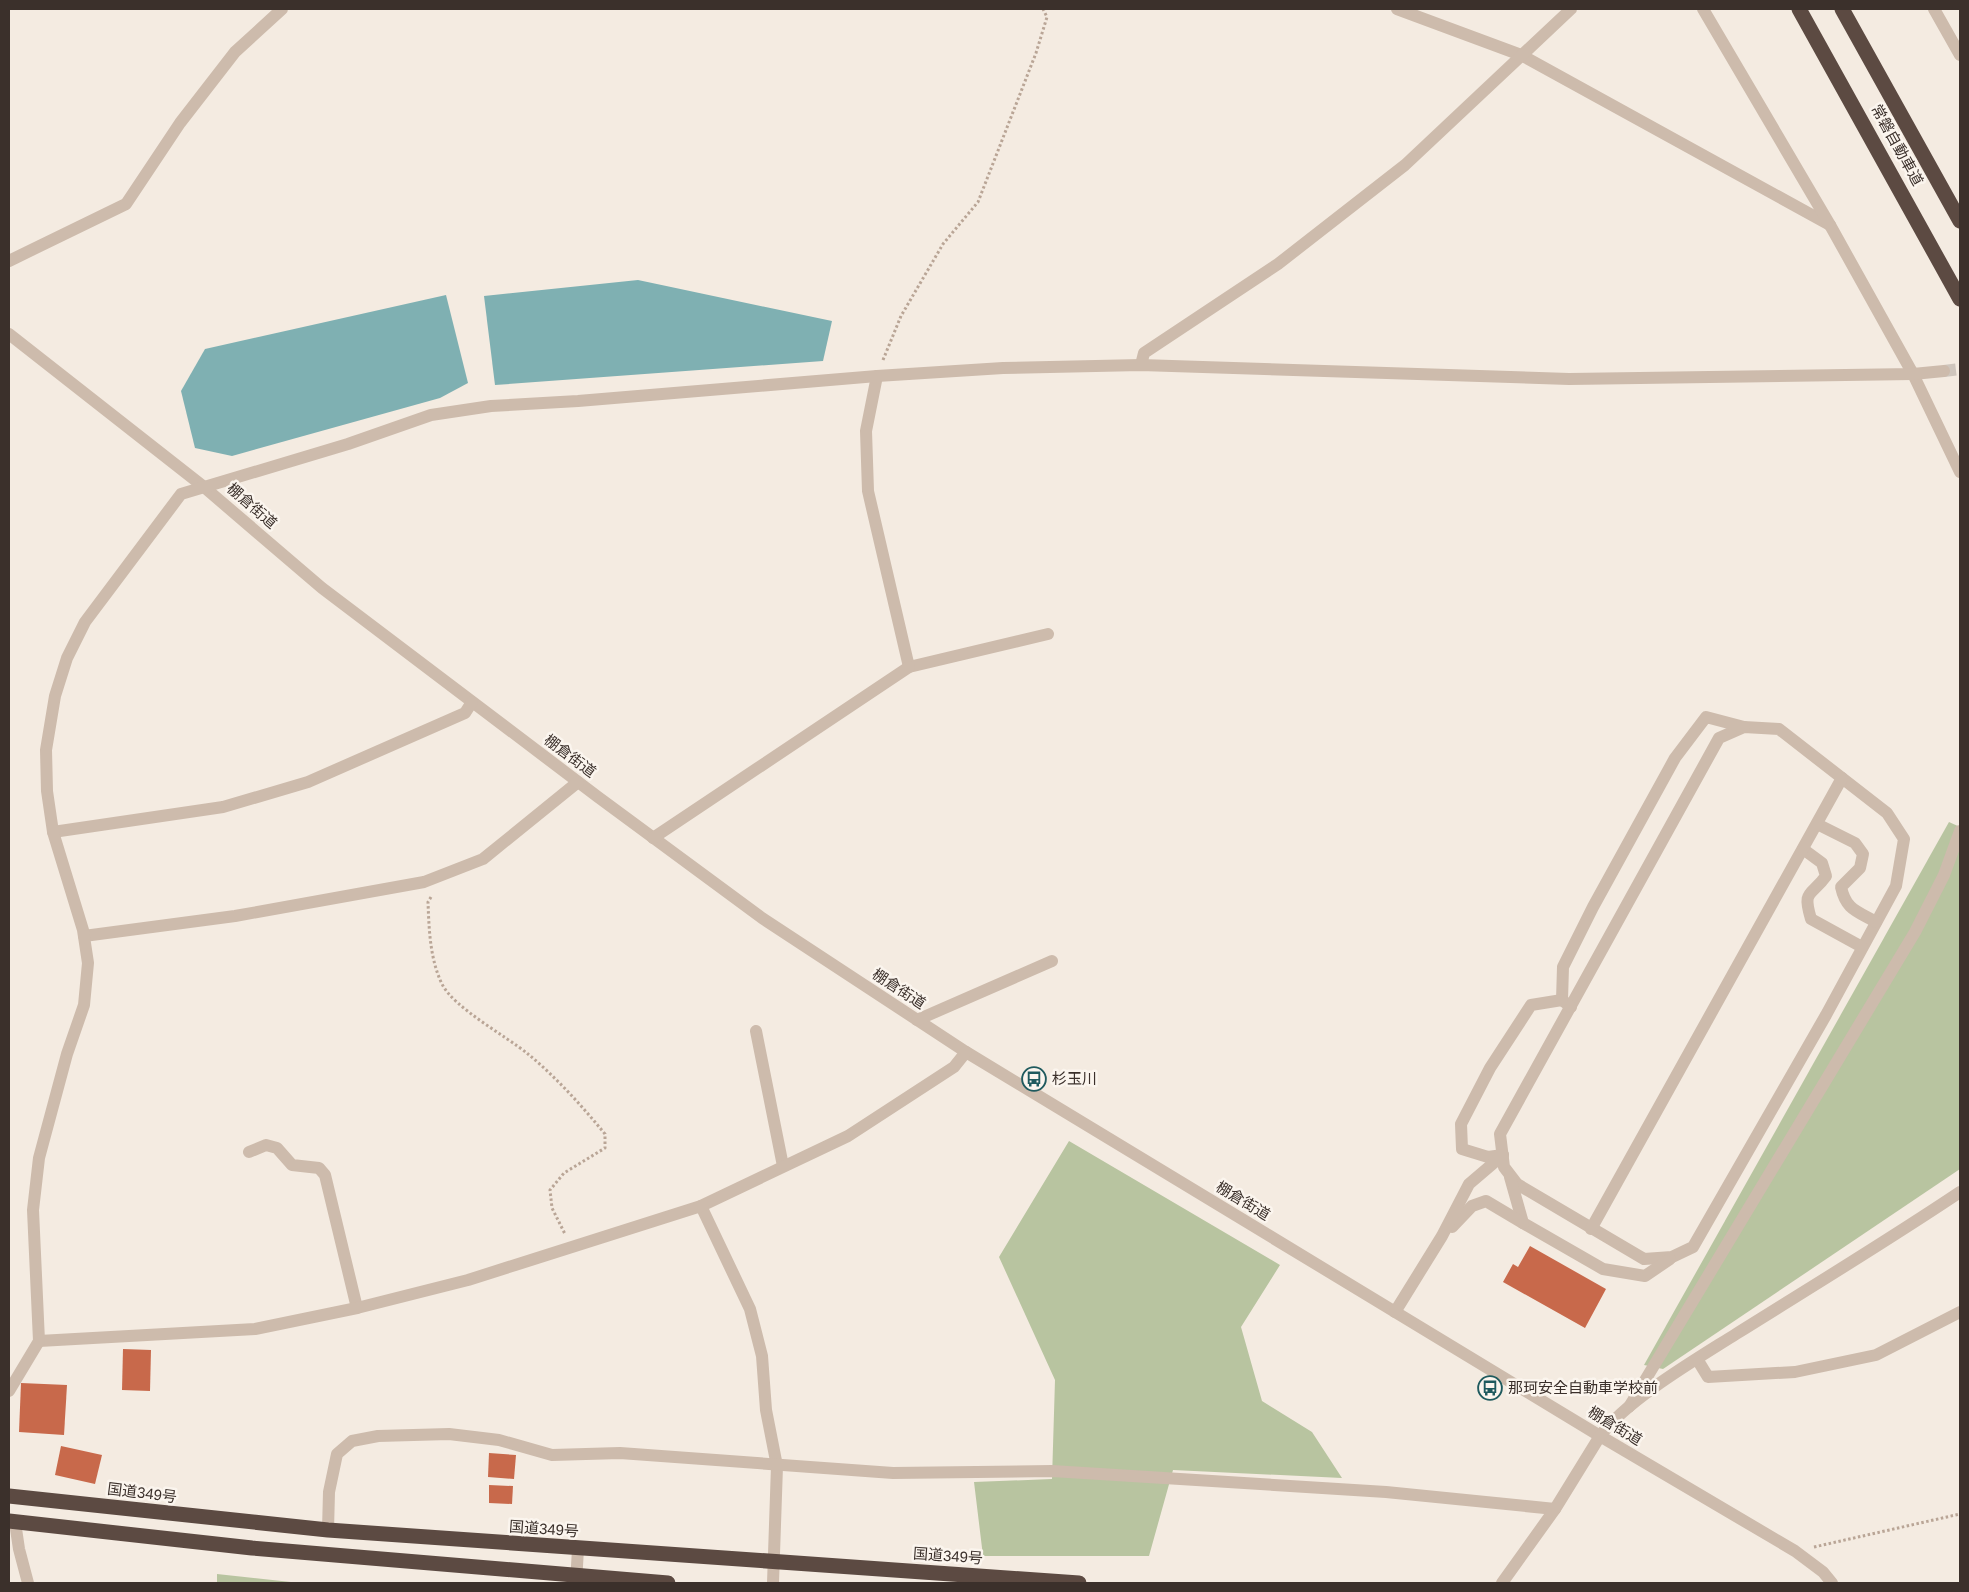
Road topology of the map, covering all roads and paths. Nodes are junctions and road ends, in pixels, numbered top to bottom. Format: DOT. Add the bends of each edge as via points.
graph roads {
  1 [pos="282,9"];
  2 [pos="1043,9"];
  3 [pos="1397,9"];
  4 [pos="1571,9"];
  5 [pos="1704,9"];
  6 [pos="1800,9"];
  7 [pos="1842,9"];
  8 [pos="1934,9"];
  9 [pos="1521,55"];
  10 [pos="1960,55"];
  11 [pos="1960,221"];
  12 [pos="1830,225"];
  13 [pos="9,261"];
  14 [pos="1960,300"];
  15 [pos="9,334"];
  16 [pos="1140,365"];
  17 [pos="1944,371"];
  18 [pos="1914,374"];
  19 [pos="877,376"];
  20 [pos="1960,472"];
  21 [pos="204,487"];
  22 [pos="1048,634"];
  23 [pos="909,667"];
  24 [pos="472,702"];
  25 [pos="1744,727"];
  26 [pos="1842,778"];
  27 [pos="578,782"];
  28 [pos="1817,824"];
  29 [pos="1960,831"];
  30 [pos="53,832"];
  31 [pos="653,838"];
  32 [pos="1803,849"];
  33 [pos="444,875"];
  34 [pos="1876,922"];
  35 [pos="84,936"];
  36 [pos="1862,947"];
  37 [pos="1052,961"];
  38 [pos="1567,1004"];
  39 [pos="917,1020"];
  40 [pos="756,1031"];
  41 [pos="966,1052"];
  42 [pos="250,1152"];
  43 [pos="1503,1155"];
  44 [pos="783,1166"];
  45 [pos="1509,1174"];
  46 [pos="1960,1192"];
  47 [pos="701,1206"];
  48 [pos="1524,1223"];
  49 [pos="1591,1229"];
  50 [pos="1442,1236"];
  51 [pos="572,1248"];
  52 [pos="1672,1257"];
  53 [pos="357,1308"];
  54 [pos="1395,1312"];
  55 [pos="1960,1312"];
  56 [pos="39,1341"];
  57 [pos="1696,1359"];
  58 [pos="9,1392"];
  59 [pos="1629,1407"];
  60 [pos="1600,1436"];
  61 [pos="777,1466"];
  62 [pos="9,1496"];
  63 [pos="1555,1509"];
  64 [pos="1960,1514"];
  65 [pos="12,1522"];
  66 [pos="328,1530"];
  67 [pos="578,1549"];
  68 [pos="1795,1551"];
  69 [pos="775,1561"];
  70 [pos="576,1580"];
  71 [pos="28,1583"];
  72 [pos="668,1583"];
  73 [pos="773,1583"];
  74 [pos="1079,1583"];
  75 [pos="1502,1583"];
  76 [pos="1832,1583"];
  1 -- 13 [label="street" via="235,52 180,123 126,204"];
  2 -- 19 [label="path" via="1047,17 1036,53 978,202 943,244 900,316"];
  3 -- 9 [label="street"];
  4 -- 9 [label="street"];
  5 -- 12 [label="street"];
  6 -- 14 [label="highway, 常磐自動車道"];
  7 -- 11 [label="highway, 常磐自動車道"];
  8 -- 10 [label="street"];
  9 -- 12 [label="street"];
  9 -- 16 [label="street" via="1405,166 1278,264 1144,352"];
  12 -- 18 [label="street"];
  15 -- 21 [label="street, 棚倉街道"];
  16 -- 18 [label="street" via="1569,379"];
  16 -- 19 [label="street" via="1003,368"];
  17 -- 18 [label="street"];
  18 -- 20 [label="street"];
  19 -- 21 [label="street" via="491,406 431,415 348,444"];
  19 -- 23 [label="street" via="866,431 868,491"];
  21 -- 24 [label="street, 棚倉街道" via="322,588"];
  21 -- 30 [label="street" via="180,494 86,622 67,658 55,696 46,750"];
  22 -- 23 [label="street"];
  23 -- 31 [label="street"];
  24 -- 27 [label="street, 棚倉街道"];
  24 -- 30 [label="street" via="465,713 308,782 223,807"];
  25 -- 26 [label="street" via="1778,729"];
  25 -- 38 [label="street" via="1719,738"];
  25 -- 38 [label="street" via="1706,717 1676,758 1563,967"];
  26 -- 28 [label="street"];
  26 -- 34 [label="street" via="1887,813 1904,840 1896,886"];
  27 -- 31 [label="street, 棚倉街道"];
  27 -- 33 [label="street" via="483,860"];
  28 -- 32 [label="street"];
  28 -- 34 [label="street" via="1855,843 1862,854 1860,868 1841,887 1844,900 1851,908"];
  29 -- 59 [label="street" via="1944,875 1915,932"];
  30 -- 35 [label="street"];
  31 -- 39 [label="street, 棚倉街道" via="762,918"];
  32 -- 36 [label="street" via="1822,863 1826,876 1819,886 1810,891 1806,901 1811,919"];
  32 -- 49 [label="street"];
  33 -- 35 [label="street" via="424,882 235,916"];
  33 -- 51 [label="path" via="428,902 430,943 443,986 460,1005 529,1054 605,1134 605,1148 564,1173 550,1190 552,1208"];
  34 -- 36 [label="street"];
  35 -- 56 [label="street" via="88,963 84,1005 39,1158 33,1210"];
  36 -- 52 [label="street" via="1692,1247"];
  37 -- 39 [label="street"];
  38 -- 43 [label="street" via="1500,1134"];
  38 -- 43 [label="street" via="1530,1006 1490,1068 1460,1124 1462,1149 1488,1157"];
  39 -- 41 [label="street, 棚倉街道"];
  40 -- 44 [label="street"];
  41 -- 44 [label="street" via="954,1067 848,1136"];
  41 -- 54 [label="street, 棚倉街道"];
  42 -- 53 [label="street" via="266,1145 277,1148 292,1165 319,1168 326,1175"];
  43 -- 45 [label="street" via="1504,1167"];
  43 -- 50 [label="street" via="1469,1184"];
  44 -- 47 [label="street"];
  45 -- 48 [label="street"];
  45 -- 49 [label="street" via="1517,1184"];
  46 -- 57 [label="street"];
  47 -- 51 [label="street"];
  47 -- 61 [label="street" via="750,1309 762,1356 766,1410"];
  48 -- 50 [label="street" via="1486,1201 1472,1206"];
  48 -- 52 [label="street" via="1603,1268 1645,1276"];
  49 -- 52 [label="street" via="1644,1259"];
  50 -- 54 [label="street"];
  51 -- 53 [label="street" via="468,1280"];
  53 -- 56 [label="street" via="255,1329"];
  54 -- 60 [label="street, 棚倉街道"];
  55 -- 57 [label="street" via="1876,1355 1795,1372 1708,1377"];
  56 -- 58 [label="street"];
  57 -- 59 [label="street"];
  59 -- 60 [label="street"];
  60 -- 63 [label="street"];
  60 -- 68 [label="street, 棚倉街道"];
  61 -- 63 [label="street" via="893,1474 1052,1470 1386,1492"];
  61 -- 66 [label="street" via="620,1453 552,1455 499,1440 449,1434 378,1436 352,1441 337,1454 329,1492"];
  61 -- 69 [label="street"];
  62 -- 66 [label="highway, 国道349号"];
  63 -- 75 [label="street"];
  64 -- 68 [label="path"];
  65 -- 70 [label="highway"];
  65 -- 71 [label="street"];
  66 -- 67 [label="highway, 国道349号"];
  67 -- 69 [label="highway, 国道349号"];
  67 -- 70 [label="street"];
  68 -- 76 [label="street, 棚倉街道"];
  69 -- 73 [label="street"];
  69 -- 74 [label="highway, 国道349号"];
  70 -- 72 [label="highway"];
}
